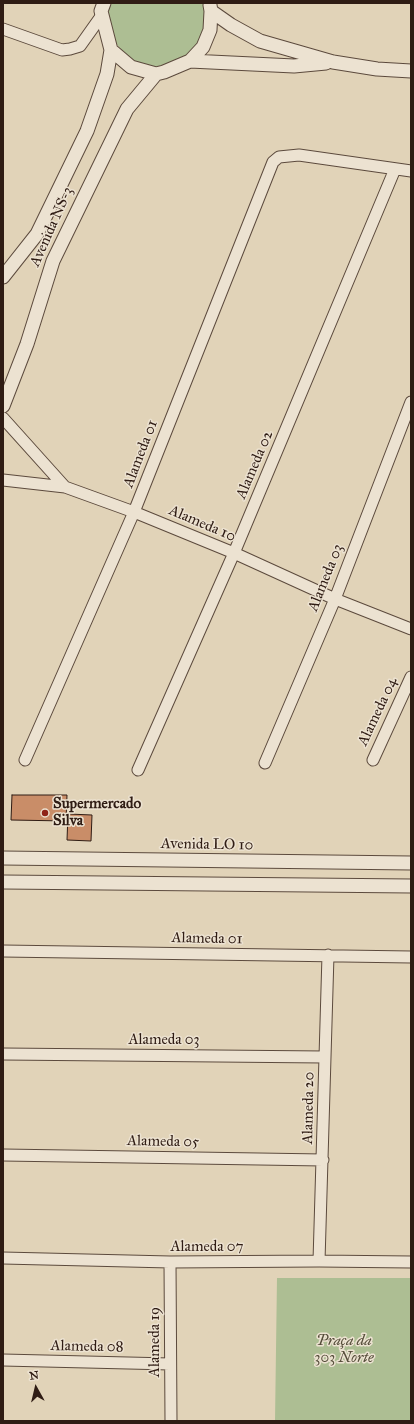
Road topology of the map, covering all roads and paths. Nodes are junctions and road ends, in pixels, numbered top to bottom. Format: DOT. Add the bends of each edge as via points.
graph roads {
  1 [pos="210,7"];
  2 [pos="101,8"];
  3 [pos="3,29"];
  4 [pos="112,50"];
  5 [pos="190,61"];
  6 [pos="333,62"];
  7 [pos="411,71"];
  8 [pos="156,74"];
  9 [pos="395,169"];
  10 [pos="411,171"];
  11 [pos="3,278"];
  12 [pos="411,403"];
  13 [pos="3,406"];
  14 [pos="3,418"];
  15 [pos="3,480"];
  16 [pos="65,487"];
  17 [pos="134,512"];
  18 [pos="234,553"];
  19 [pos="335,599"];
  20 [pos="411,629"];
  21 [pos="411,677"];
  22 [pos="26,760"];
  23 [pos="373,760"];
  24 [pos="265,762"];
  25 [pos="138,770"];
  26 [pos="3,858"];
  27 [pos="411,862"];
  28 [pos="3,882"];
  29 [pos="411,886"];
  30 [pos="3,950"];
  31 [pos="328,955"];
  32 [pos="411,956"];
  33 [pos="3,1054"];
  34 [pos="324,1056"];
  35 [pos="3,1155"];
  36 [pos="323,1160"];
  37 [pos="3,1258"];
  38 [pos="319,1261"];
  39 [pos="170,1262"];
  40 [pos="411,1262"];
  41 [pos="3,1360"];
  42 [pos="170,1364"];
  43 [pos="171,1421"];
  1 -- 5 [label="street" via="210,30 203,47"];
  1 -- 6 [label="street" via="231,25 260,41"];
  2 -- 3 [label="street" via="80,46 70,49 62,50"];
  2 -- 4 [label="street"];
  4 -- 8 [label="street" via="131,67"];
  4 -- 11 [label="street, Avenida NS-3" via="107,74 87,131 37,234"];
  5 -- 6 [label="street" via="294,66"];
  5 -- 8 [label="street"];
  6 -- 7 [label="street"];
  8 -- 13 [label="street, Avenida NS-3" via="127,109 53,261 27,344"];
  9 -- 10 [label="street"];
  9 -- 17 [label="street, Alameda 01" via="299,155 279,158 270,167"];
  9 -- 18 [label="street, Alameda 02"];
  12 -- 19 [label="street, Alameda 03"];
  14 -- 16 [label="street, Alameda 10"];
  15 -- 16 [label="street"];
  16 -- 17 [label="street, Alameda 10"];
  17 -- 18 [label="street, Alameda 10"];
  17 -- 22 [label="street, Alameda 01"];
  18 -- 19 [label="street, Alameda 10"];
  18 -- 25 [label="street, Alameda 02"];
  19 -- 20 [label="street, Alameda 10"];
  19 -- 24 [label="street, Alameda 03"];
  21 -- 23 [label="street, Alameda 04"];
  26 -- 27 [label="street, Avenida LO 10"];
  28 -- 29 [label="street"];
  30 -- 31 [label="street, Alameda 01"];
  31 -- 32 [label="street, Alameda 01"];
  31 -- 34 [label="street, Alameda 20"];
  33 -- 34 [label="street, Alameda 03"];
  34 -- 36 [label="street, Alameda 20"];
  35 -- 36 [label="street, Alameda 05"];
  36 -- 38 [label="street, Alameda 20"];
  37 -- 39 [label="street, Alameda 07"];
  38 -- 39 [label="street, Alameda 07"];
  38 -- 40 [label="street, Alameda 07"];
  39 -- 42 [label="street, Alameda 19"];
  41 -- 42 [label="street, Alameda 08"];
  42 -- 43 [label="street, Alameda 19"];
}
